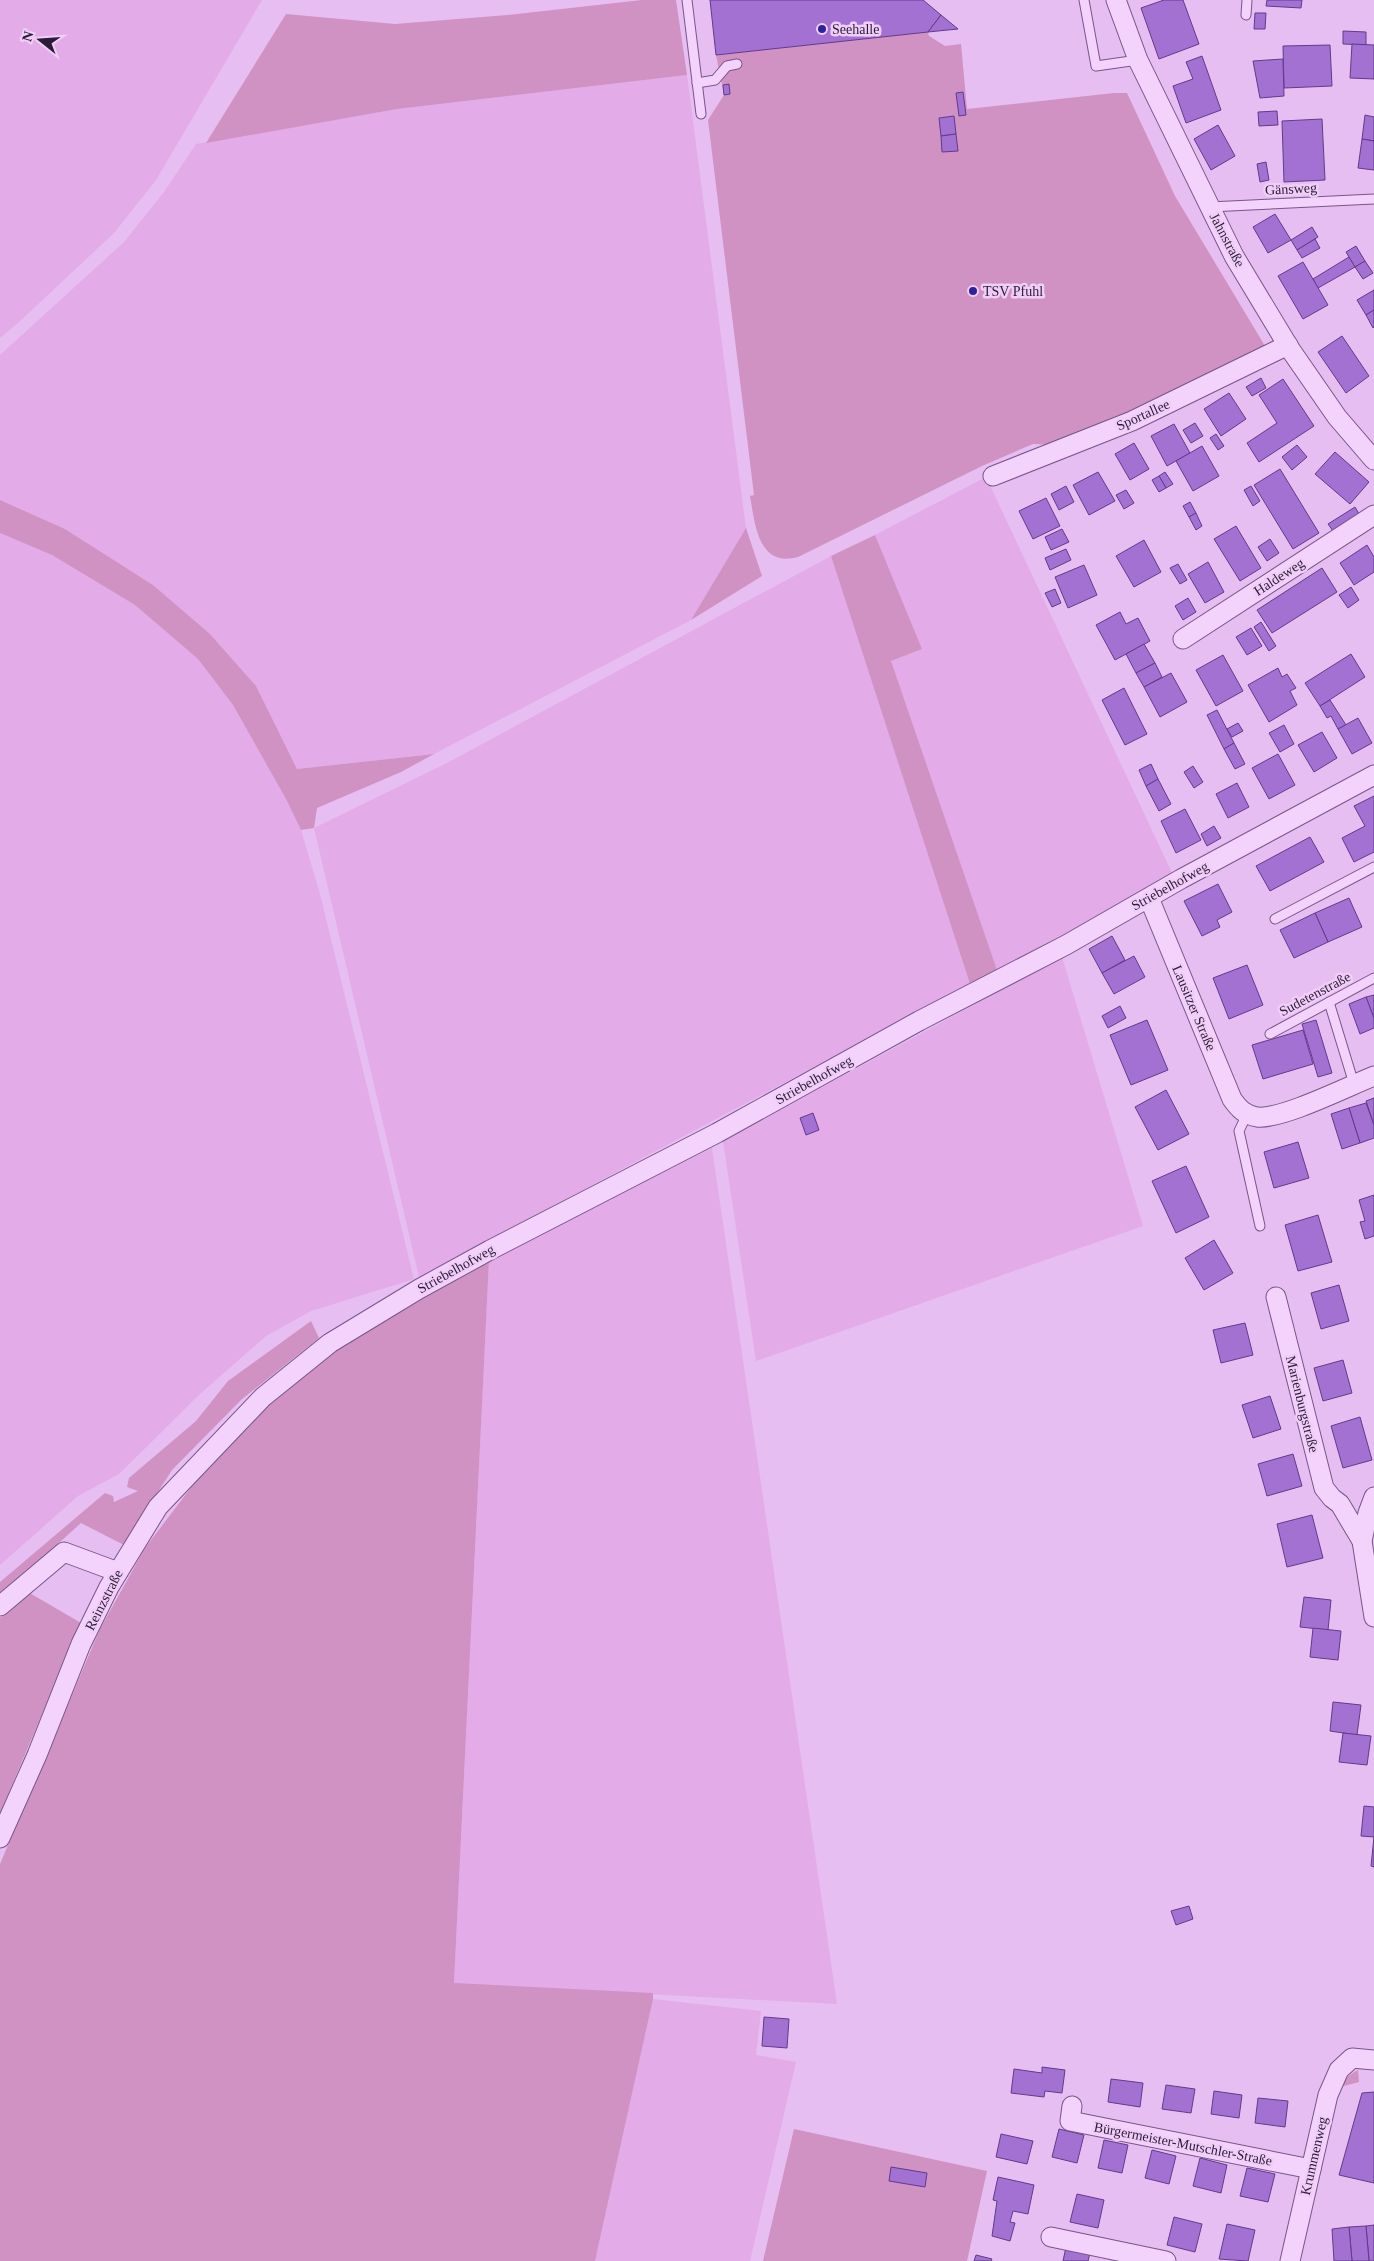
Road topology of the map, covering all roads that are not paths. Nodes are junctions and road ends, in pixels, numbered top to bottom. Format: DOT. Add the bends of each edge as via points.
graph roads {
  1 [pos="687,0"];
  2 [pos="1084,0"];
  3 [pos="1116,0"];
  4 [pos="1247,0"];
  5 [pos="1246,16"];
  6 [pos="1138,60"];
  7 [pos="737,64"];
  8 [pos="697,83"];
  9 [pos="701,114"];
  10 [pos="1374,199"];
  11 [pos="1209,207"];
  12 [pos="1288,345"];
  13 [pos="1374,460"];
  14 [pos="993,476"];
  15 [pos="1374,515"];
  16 [pos="1183,639"];
  17 [pos="1374,775"];
  18 [pos="1374,867"];
  19 [pos="1149,898"];
  20 [pos="1275,919"];
  21 [pos="1374,978"];
  22 [pos="1329,1002"];
  23 [pos="1270,1034"];
  24 [pos="1374,1076"];
  25 [pos="1354,1084"];
  26 [pos="1247,1114"];
  27 [pos="1260,1226"];
  28 [pos="1276,1297"];
  29 [pos="262,1397"];
  30 [pos="1374,1496"];
  31 [pos="1340,1504"];
  32 [pos="1362,1540"];
  33 [pos="118,1572"];
  34 [pos="0,1606"];
  35 [pos="1374,1617"];
  36 [pos="0,1838"];
  37 [pos="1374,2060"];
  38 [pos="1072,2106"];
  39 [pos="1311,2169"];
  40 [pos="1051,2237"];
  41 [pos="1166,2261"];
  42 [pos="1290,2261"];
  1 -- 8 [label="lane"];
  2 -- 6 [label="lane" via="1096,66"];
  3 -- 6 [label="street, Jahnstraße"];
  4 -- 5 [label="lane"];
  6 -- 11 [label="street, Jahnstraße"];
  7 -- 8 [label="lane" via="726,66 715,80"];
  8 -- 9 [label="lane"];
  10 -- 11 [label="lane, Gänsweg"];
  11 -- 12 [label="street, Jahnstraße" via="1234,256"];
  12 -- 13 [label="street, Jahnstraße" via="1337,417"];
  12 -- 14 [label="street, Sportallee" via="1132,421"];
  15 -- 16 [label="street, Haldeweg"];
  17 -- 19 [label="street, Striebelhofweg"];
  18 -- 20 [label="lane"];
  19 -- 26 [label="street, Lausitzer Straße" via="1232,1100"];
  19 -- 29 [label="street, Striebelhofweg" via="717,1133 419,1289 330,1342"];
  21 -- 22 [label="lane, Sudetenstraße"];
  22 -- 23 [label="lane, Sudetenstraße"];
  22 -- 25 [label="lane"];
  24 -- 25 [label="street"];
  25 -- 26 [label="street" via="1288,1111 1259,1117"];
  26 -- 27 [label="lane" via="1239,1131"];
  28 -- 31 [label="street, Marienburgstraße" via="1324,1488"];
  29 -- 33 [label="street, Reinzstraße" via="158,1507"];
  30 -- 31 [label="street" via="1351,1505"];
  30 -- 32 [label="street"];
  31 -- 32 [label="street, Marienburgstraße"];
  32 -- 35 [label="street"];
  33 -- 34 [label="street" via="64,1552"];
  33 -- 36 [label="street, Reinzstraße" via="81,1644"];
  37 -- 39 [label="street, Krummenweg" via="1352,2058 1338,2070 1328,2095"];
  38 -- 39 [label="street, Bürgermeister-Mutschler-Straße" via="1070,2122"];
  39 -- 42 [label="street, Krummenweg"];
  40 -- 41 [label="street"];
}
